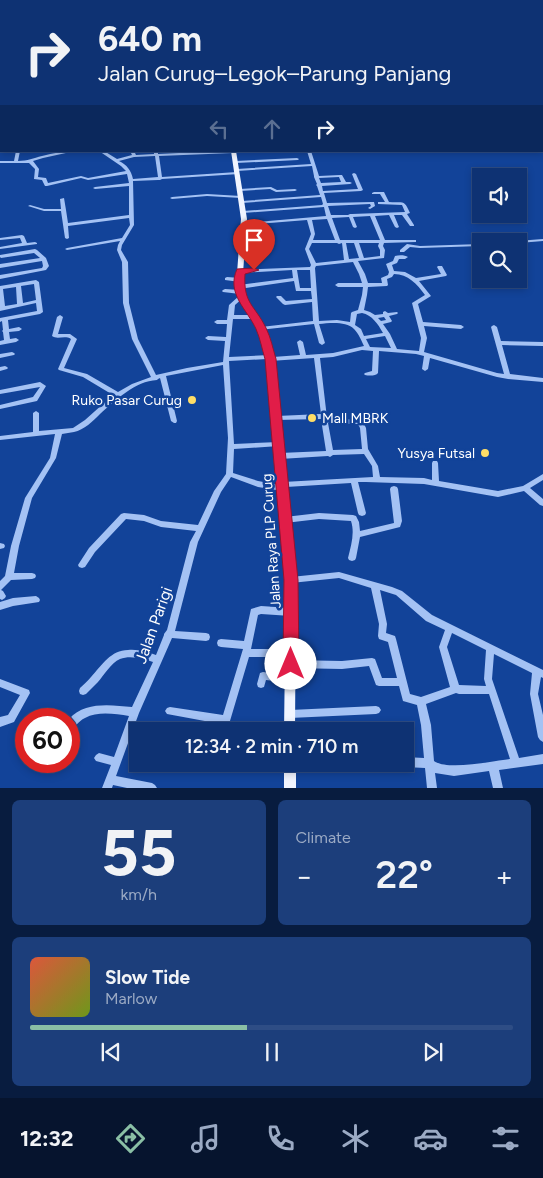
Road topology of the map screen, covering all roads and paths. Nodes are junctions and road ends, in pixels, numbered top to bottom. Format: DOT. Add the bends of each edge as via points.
graph roads {
  1 [pos="269,0"];
  2 [pos="277,0"];
  3 [pos="18,152"];
  4 [pos="69,152"];
  5 [pos="103,152"];
  6 [pos="179,152"];
  7 [pos="233,152"];
  8 [pos="309,152"];
  9 [pos="156,153"];
  10 [pos="133,154"];
  11 [pos="297,159"];
  12 [pos="118,160"];
  13 [pos="30,161"];
  14 [pos="0,162"];
  15 [pos="16,162"];
  16 [pos="236,162"];
  17 [pos="314,165"];
  18 [pos="129,172"];
  19 [pos="237,172"];
  20 [pos="354,174"];
  21 [pos="316,177"];
  22 [pos="88,179"];
  23 [pos="160,179"];
  24 [pos="131,182"];
  25 [pos="47,184"];
  26 [pos="318,185"];
  27 [pos="295,190"];
  28 [pos="50,191"];
  29 [pos="374,193"];
  30 [pos="322,194"];
  31 [pos="241,196"];
  32 [pos="172,198"];
  33 [pos="62,199"];
  34 [pos="386,202"];
  35 [pos="380,203"];
  36 [pos="355,204"];
  37 [pos="325,205"];
  38 [pos="30,206"];
  39 [pos="370,208"];
  40 [pos="64,210"];
  41 [pos="243,212"];
  42 [pos="86,214"];
  43 [pos="391,214"];
  44 [pos="404,214"];
  45 [pos="352,215"];
  46 [pos="372,215"];
  47 [pos="132,216"];
  48 [pos="329,217"];
  49 [pos="309,219"];
  50 [pos="84,223"];
  51 [pos="244,224"];
  52 [pos="66,225"];
  53 [pos="412,225"];
  54 [pos="355,227"];
  55 [pos="397,227"];
  56 [pos="67,238"];
  57 [pos="0,239"];
  58 [pos="124,239"];
  59 [pos="414,240"];
  60 [pos="543,240"];
  61 [pos="382,241"];
  62 [pos="527,241"];
  63 [pos="310,242"];
  64 [pos="356,242"];
  65 [pos="35,243"];
  66 [pos="341,243"];
  67 [pos="24,245"];
  68 [pos="472,245"];
  69 [pos="0,248"];
  70 [pos="67,249"];
  71 [pos="402,251"];
  72 [pos="2,256"];
  73 [pos="406,258"];
  74 [pos="44,259"];
  75 [pos="362,260"];
  76 [pos="348,261"];
  77 [pos="355,261"];
  78 [pos="1,266"];
  79 [pos="313,266"];
  80 [pos="440,267"];
  81 [pos="294,269"];
  82 [pos="240,271"];
  83 [pos="392,272"];
  84 [pos="2,276"];
  85 [pos="227,279"];
  86 [pos="296,279"];
  87 [pos="240,280"];
  88 [pos="416,280"];
  89 [pos="18,284"];
  90 [pos="338,285"];
  91 [pos="366,286"];
  92 [pos="0,288"];
  93 [pos="314,289"];
  94 [pos="225,291"];
  95 [pos="240,292"];
  96 [pos="279,297"];
  97 [pos="314,300"];
  98 [pos="39,302"];
  99 [pos="20,305"];
  100 [pos="1,308"];
  101 [pos="361,310"];
  102 [pos="385,313"];
  103 [pos="395,313"];
  104 [pos="253,316"];
  105 [pos="60,317"];
  106 [pos="374,317"];
  107 [pos="2,320"];
  108 [pos="230,320"];
  109 [pos="218,322"];
  110 [pos="316,322"];
  111 [pos="380,323"];
  112 [pos="353,324"];
  113 [pos="420,324"];
  114 [pos="461,327"];
  115 [pos="494,328"];
  116 [pos="19,329"];
  117 [pos="261,329"];
  118 [pos="5,331"];
  119 [pos="387,334"];
  120 [pos="208,338"];
  121 [pos="362,338"];
  122 [pos="228,339"];
  123 [pos="16,340"];
  124 [pos="300,342"];
  125 [pos="322,342"];
  126 [pos="3,343"];
  127 [pos="498,343"];
  128 [pos="543,344"];
  129 [pos="368,349"];
  130 [pos="376,350"];
  131 [pos="395,351"];
  132 [pos="12,354"];
  133 [pos="424,355"];
  134 [pos="0,356"];
  135 [pos="317,356"];
  136 [pos="303,357"];
  137 [pos="270,358"];
  138 [pos="226,361"];
  139 [pos="425,369"];
  140 [pos="367,374"];
  141 [pos="163,376"];
  142 [pos="508,377"];
  143 [pos="155,379"];
  144 [pos="543,380"];
  145 [pos="0,392"];
  146 [pos="118,395"];
  147 [pos="0,407"];
  148 [pos="36,413"];
  149 [pos="277,418"];
  150 [pos="324,418"];
  151 [pos="174,422"];
  152 [pos="36,433"];
  153 [pos="59,433"];
  154 [pos="0,438"];
  155 [pos="279,444"];
  156 [pos="231,447"];
  157 [pos="366,451"];
  158 [pos="330,454"];
  159 [pos="280,456"];
  160 [pos="434,463"];
  161 [pos="229,474"];
  162 [pos="543,477"];
  163 [pos="354,480"];
  164 [pos="377,480"];
  165 [pos="436,482"];
  166 [pos="283,487"];
  167 [pos="525,488"];
  168 [pos="394,489"];
  169 [pos="543,503"];
  170 [pos="362,513"];
  171 [pos="285,520"];
  172 [pos="200,528"];
  173 [pos="356,535"];
  174 [pos="352,558"];
  175 [pos="82,565"];
  176 [pos="32,576"];
  177 [pos="9,578"];
  178 [pos="291,580"];
  179 [pos="375,587"];
  180 [pos="1,592"];
  181 [pos="36,600"];
  182 [pos="0,606"];
  183 [pos="292,612"];
  184 [pos="450,629"];
  185 [pos="168,634"];
  186 [pos="206,637"];
  187 [pos="221,643"];
  188 [pos="490,648"];
  189 [pos="247,649"];
  190 [pos="291,653"];
  191 [pos="157,659"];
  192 [pos="291,664"];
  193 [pos="540,673"];
  194 [pos="291,679"];
  195 [pos="401,682"];
  196 [pos="0,683"];
  197 [pos="261,684"];
  198 [pos="456,689"];
  199 [pos="83,690"];
  200 [pos="490,690"];
  201 [pos="421,700"];
  202 [pos="376,710"];
  203 [pos="170,711"];
  204 [pos="135,712"];
  205 [pos="80,714"];
  206 [pos="290,714"];
  207 [pos="225,720"];
  208 [pos="0,722"];
  209 [pos="290,722"];
  210 [pos="543,736"];
  211 [pos="99,758"];
  212 [pos="543,759"];
  213 [pos="117,762"];
  214 [pos="414,762"];
  215 [pos="430,763"];
  216 [pos="516,763"];
  217 [pos="493,766"];
  218 [pos="288,772"];
  219 [pos="108,784"];
  220 [pos="152,788"];
  221 [pos="290,788"];
  222 [pos="432,788"];
  223 [pos="498,788"];
  1 -- 2 [label="street"];
  3 -- 15 [label="street"];
  4 -- 13 [label="street"];
  5 -- 12 [label="street"];
  6 -- 7 [label="street"];
  6 -- 9 [label="street"];
  7 -- 16 [label="main road"];
  8 -- 17 [label="street"];
  9 -- 10 [label="street"];
  9 -- 23 [label="street"];
  10 -- 12 [label="street"];
  11 -- 16 [label="street"];
  12 -- 18 [label="street"];
  13 -- 15 [label="street"];
  13 -- 25 [label="street" via="37,170 36,178 44,179"];
  14 -- 15 [label="street"];
  16 -- 19 [label="main road"];
  17 -- 19 [label="street"];
  17 -- 21 [label="street"];
  18 -- 22 [label="street"];
  18 -- 24 [label="street"];
  19 -- 23 [label="street"];
  19 -- 31 [label="main road"];
  20 -- 30 [label="street" via="361,190"];
  21 -- 26 [label="street"];
  21 -- 26 [label="street" via="339,175 347,183"];
  22 -- 24 [label="street" via="93,187"];
  22 -- 25 [label="street" via="81,177"];
  23 -- 24 [label="street"];
  24 -- 47 [label="street"];
  25 -- 28 [label="street"];
  26 -- 30 [label="street"];
  27 -- 31 [label="street" via="276,191 271,188"];
  29 -- 34 [label="street" via="382,193"];
  30 -- 31 [label="street"];
  30 -- 37 [label="street"];
  31 -- 32 [label="street"];
  31 -- 41 [label="main road"];
  33 -- 40 [label="street"];
  34 -- 35 [label="street"];
  34 -- 44 [label="street" via="404,204 408,212"];
  36 -- 37 [label="street"];
  36 -- 39 [label="street" via="372,203"];
  36 -- 45 [label="street"];
  37 -- 41 [label="street"];
  37 -- 48 [label="street"];
  38 -- 40 [label="street"];
  40 -- 52 [label="street"];
  41 -- 51 [label="main road"];
  42 -- 50 [label="street"];
  43 -- 44 [label="street"];
  43 -- 46 [label="street"];
  43 -- 55 [label="street"];
  44 -- 53 [label="street"];
  45 -- 46 [label="street"];
  45 -- 48 [label="street"];
  45 -- 54 [label="street"];
  46 -- 61 [label="street"];
  47 -- 50 [label="street"];
  47 -- 58 [label="street" via="132,225"];
  48 -- 49 [label="street"];
  48 -- 66 [label="street"];
  49 -- 51 [label="street"];
  49 -- 63 [label="street" via="313,234"];
  50 -- 52 [label="street"];
  51 -- 82 [label="main road"];
  52 -- 56 [label="street"];
  57 -- 67 [label="street" via="22,236"];
  58 -- 70 [label="street"];
  58 -- 143 [label="street" via="119,247 126,262 126,303 136,339"];
  59 -- 61 [label="street"];
  60 -- 62 [label="street"];
  61 -- 64 [label="street"];
  61 -- 75 [label="street" via="381,258"];
  63 -- 66 [label="street"];
  63 -- 79 [label="street" via="307,249"];
  64 -- 66 [label="street"];
  64 -- 75 [label="street"];
  65 -- 67 [label="street"];
  66 -- 76 [label="street"];
  67 -- 69 [label="street"];
  68 -- 71 [label="street" via="409,245"];
  69 -- 72 [label="street"];
  72 -- 74 [label="street" via="35,251"];
  72 -- 78 [label="street"];
  73 -- 83 [label="street" via="396,257 395,262 389,264"];
  74 -- 78 [label="street"];
  74 -- 84 [label="street" via="44,269"];
  75 -- 77 [label="street"];
  76 -- 77 [label="street"];
  76 -- 79 [label="street"];
  77 -- 91 [label="street"];
  78 -- 84 [label="street"];
  79 -- 81 [label="street"];
  79 -- 93 [label="street"];
  80 -- 88 [label="street" via="443,275"];
  81 -- 82 [label="street"];
  81 -- 86 [label="street"];
  82 -- 87 [label="main road"];
  83 -- 88 [label="street" via="402,272"];
  83 -- 91 [label="street" via="384,278 385,285"];
  85 -- 87 [label="street"];
  86 -- 93 [label="street" via="298,290"];
  86 -- 95 [label="street"];
  87 -- 95 [label="main road"];
  88 -- 113 [label="street" via="428,296 415,302"];
  89 -- 92 [label="street"];
  89 -- 98 [label="street" via="36,282"];
  89 -- 99 [label="street"];
  90 -- 91 [label="street"];
  91 -- 101 [label="street"];
  92 -- 100 [label="street"];
  93 -- 97 [label="street"];
  94 -- 95 [label="street"];
  95 -- 104 [label="main road, Jalan Raya PLP Curug"];
  95 -- 108 [label="street, Jalan Parigi" via="232,305"];
  96 -- 97 [label="street" via="285,303"];
  97 -- 110 [label="street"];
  98 -- 99 [label="street"];
  98 -- 107 [label="street" via="39,313"];
  99 -- 100 [label="street"];
  101 -- 106 [label="street"];
  101 -- 112 [label="street" via="352,315"];
  102 -- 103 [label="street"];
  102 -- 106 [label="street"];
  102 -- 111 [label="street" via="389,321"];
  104 -- 108 [label="street"];
  104 -- 117 [label="main road, Jalan Raya PLP Curug"];
  105 -- 146 [label="street" via="54,336 74,339 61,369 86,375"];
  106 -- 111 [label="street"];
  107 -- 118 [label="street"];
  108 -- 109 [label="street"];
  108 -- 122 [label="street, Jalan Parigi"];
  110 -- 112 [label="street"];
  110 -- 117 [label="street"];
  110 -- 125 [label="street"];
  111 -- 119 [label="street"];
  112 -- 121 [label="street"];
  113 -- 114 [label="street"];
  113 -- 133 [label="street"];
  115 -- 127 [label="street"];
  116 -- 118 [label="street"];
  117 -- 137 [label="main road, Jalan Raya PLP Curug"];
  118 -- 126 [label="street"];
  119 -- 121 [label="street"];
  119 -- 131 [label="street"];
  120 -- 122 [label="street"];
  121 -- 129 [label="street"];
  122 -- 138 [label="street, Jalan Parigi"];
  123 -- 126 [label="street"];
  124 -- 136 [label="street"];
  127 -- 128 [label="street"];
  127 -- 142 [label="street"];
  129 -- 130 [label="street"];
  129 -- 135 [label="street"];
  130 -- 131 [label="street"];
  130 -- 140 [label="street" via="375,373"];
  131 -- 133 [label="street"];
  132 -- 134 [label="street"];
  133 -- 139 [label="street"];
  133 -- 142 [label="street"];
  135 -- 136 [label="street"];
  135 -- 150 [label="street"];
  136 -- 137 [label="street"];
  137 -- 138 [label="street"];
  137 -- 149 [label="main road, Jalan Raya PLP Curug"];
  138 -- 141 [label="street"];
  138 -- 156 [label="street, Jalan Parigi"];
  141 -- 143 [label="street"];
  141 -- 151 [label="street"];
  142 -- 144 [label="street"];
  143 -- 146 [label="street"];
  145 -- 147 [label="street" via="43,386 35,399"];
  146 -- 153 [label="street" via="85,425"];
  148 -- 152 [label="street"];
  149 -- 150 [label="street"];
  149 -- 155 [label="main road, Jalan Raya PLP Curug"];
  150 -- 157 [label="street" via="360,422"];
  150 -- 158 [label="street"];
  152 -- 153 [label="street"];
  152 -- 154 [label="street"];
  153 -- 177 [label="street" via="50,464 29,498"];
  155 -- 156 [label="street"];
  155 -- 159 [label="main road, Jalan Raya PLP Curug"];
  156 -- 161 [label="street, Jalan Parigi"];
  157 -- 158 [label="street"];
  157 -- 164 [label="street" via="375,466"];
  158 -- 159 [label="street"];
  159 -- 166 [label="main road, Jalan Raya PLP Curug"];
  160 -- 165 [label="street"];
  161 -- 166 [label="street" via="258,484"];
  161 -- 172 [label="street, Jalan Parigi"];
  162 -- 167 [label="street"];
  163 -- 164 [label="street"];
  163 -- 166 [label="street"];
  163 -- 170 [label="street"];
  164 -- 165 [label="street"];
  165 -- 167 [label="street" via="498,494"];
  166 -- 171 [label="main road, Jalan Raya PLP Curug"];
  167 -- 169 [label="street"];
  168 -- 173 [label="street" via="396,525"];
  171 -- 173 [label="street" via="350,517 356,524"];
  171 -- 178 [label="main road, Jalan Raya PLP Curug"];
  172 -- 175 [label="street" via="124,516"];
  172 -- 185 [label="street, Jalan Parigi"];
  173 -- 174 [label="street"];
  176 -- 177 [label="street"];
  177 -- 180 [label="street"];
  178 -- 179 [label="street" via="339,575"];
  178 -- 183 [label="main road, Jalan Raya PLP Curug"];
  179 -- 184 [label="street" via="399,594 429,618"];
  179 -- 195 [label="street" via="383,624 382,636 392,639"];
  181 -- 182 [label="street"];
  183 -- 189 [label="street" via="255,610"];
  183 -- 190 [label="main road, Jalan Raya PLP Curug"];
  184 -- 188 [label="street"];
  184 -- 198 [label="street" via="443,651"];
  185 -- 186 [label="street"];
  185 -- 191 [label="street, Jalan Parigi"];
  187 -- 189 [label="street"];
  188 -- 193 [label="street"];
  188 -- 200 [label="street"];
  189 -- 190 [label="street"];
  189 -- 207 [label="street"];
  190 -- 192 [label="main road, Jalan Raya PLP Curug"];
  191 -- 199 [label="street" via="122,652"];
  191 -- 204 [label="street, Jalan Parigi"];
  192 -- 194 [label="main road, Jalan Raya PLP Curug"];
  192 -- 195 [label="street" via="373,662 380,682"];
  193 -- 210 [label="street" via="534,694"];
  194 -- 197 [label="street" via="263,676"];
  194 -- 206 [label="main road, Jalan Raya PLP Curug"];
  195 -- 201 [label="street" via="406,698"];
  196 -- 208 [label="street" via="26,694 11,719"];
  198 -- 200 [label="street"];
  198 -- 201 [label="street"];
  200 -- 216 [label="street"];
  201 -- 215 [label="street"];
  202 -- 206 [label="street"];
  203 -- 207 [label="street"];
  204 -- 205 [label="street" via="107,708"];
  204 -- 213 [label="street, Jalan Parigi"];
  206 -- 209 [label="main road, Jalan Raya PLP Curug"];
  211 -- 213 [label="street"];
  212 -- 216 [label="street"];
  213 -- 219 [label="street, Jalan Parigi"];
  214 -- 215 [label="street"];
  215 -- 217 [label="street" via="447,771"];
  215 -- 222 [label="street"];
  216 -- 217 [label="street"];
  217 -- 223 [label="street"];
  218 -- 221 [label="main road"];
  219 -- 220 [label="street"];
}
